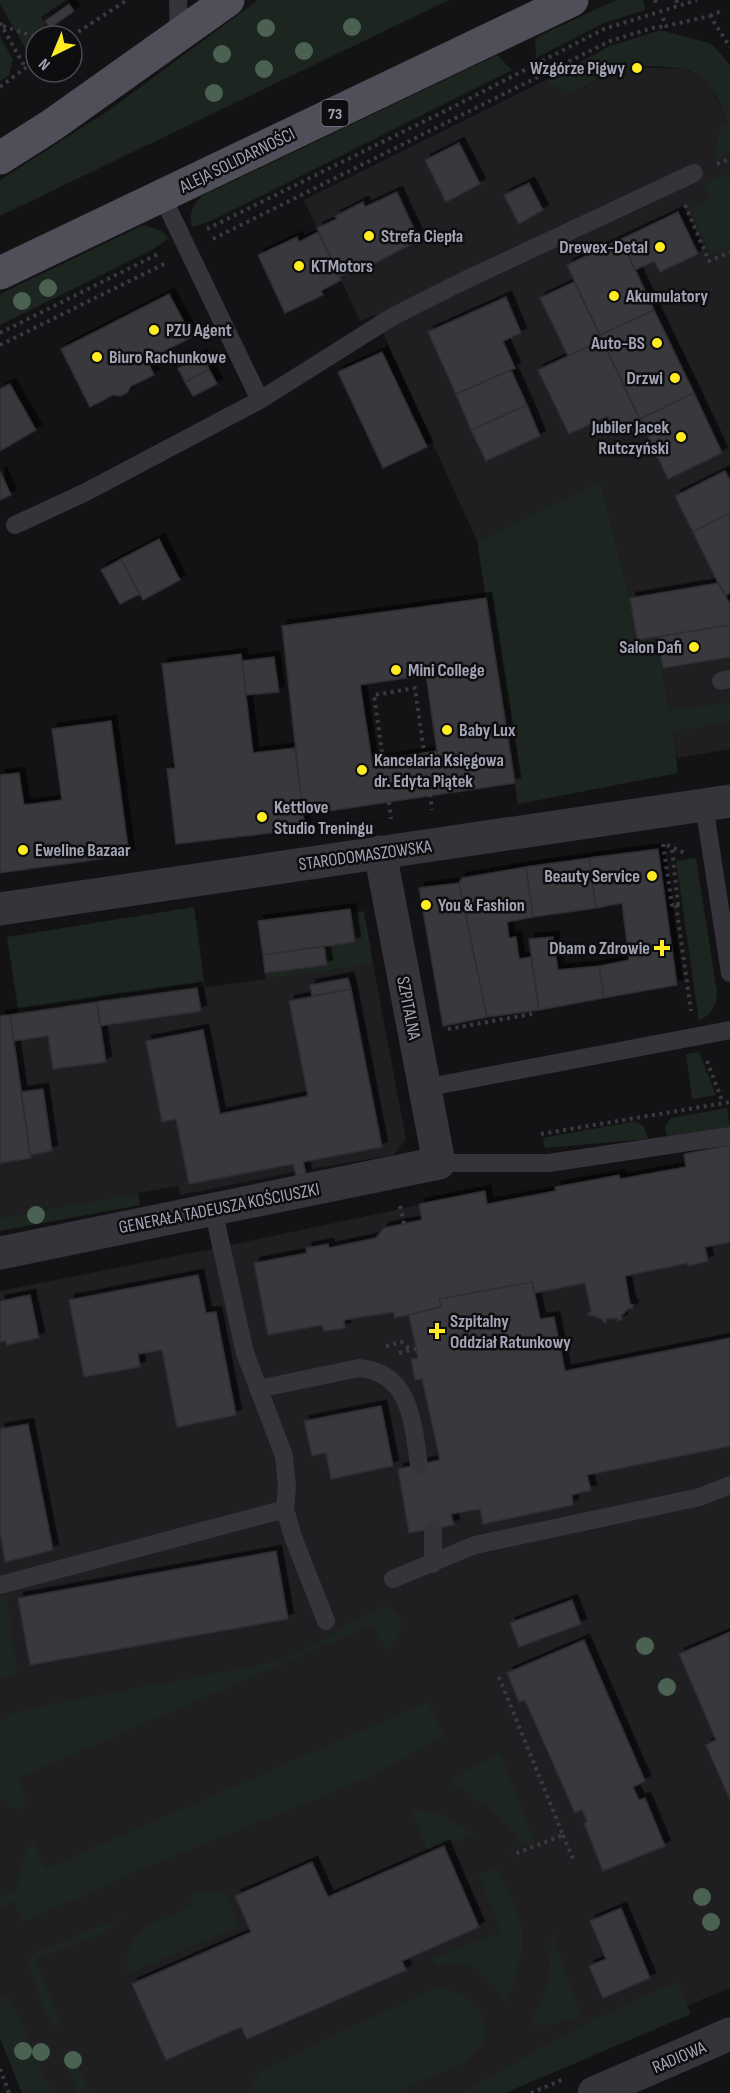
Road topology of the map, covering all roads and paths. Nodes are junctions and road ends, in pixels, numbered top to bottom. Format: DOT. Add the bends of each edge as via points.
graph roads {
  1 [pos="127,0"];
  2 [pos="178,0"];
  3 [pos="228,0"];
  4 [pos="525,0"];
  5 [pos="572,0"];
  6 [pos="676,0"];
  7 [pos="697,0"];
  8 [pos="679,6"];
  9 [pos="721,11"];
  10 [pos="710,16"];
  11 [pos="663,18"];
  12 [pos="1,24"];
  13 [pos="666,26"];
  14 [pos="84,28"];
  15 [pos="509,30"];
  16 [pos="24,33"];
  17 [pos="179,36"];
  18 [pos="730,48"];
  19 [pos="24,65"];
  20 [pos="24,68"];
  21 [pos="0,87"];
  22 [pos="0,158"];
  23 [pos="694,173"];
  24 [pos="675,181"];
  25 [pos="162,196"];
  26 [pos="187,245"];
  27 [pos="730,252"];
  28 [pos="0,273"];
  29 [pos="0,333"];
  30 [pos="0,345"];
  31 [pos="260,399"];
  32 [pos="15,525"];
  33 [pos="424,752"];
  34 [pos="383,760"];
  35 [pos="430,794"];
  36 [pos="389,802"];
  37 [pos="717,803"];
  38 [pos="433,814"];
  39 [pos="392,820"];
  40 [pos="663,843"];
  41 [pos="672,848"];
  42 [pos="380,852"];
  43 [pos="676,904"];
  44 [pos="0,909"];
  45 [pos="730,973"];
  46 [pos="690,1007"];
  47 [pos="532,1014"];
  48 [pos="730,1030"];
  49 [pos="437,1031"];
  50 [pos="424,1088"];
  51 [pos="730,1102"];
  52 [pos="536,1135"];
  53 [pos="730,1136"];
  54 [pos="439,1163"];
  55 [pos="399,1200"];
  56 [pos="213,1209"];
  57 [pos="404,1224"];
  58 [pos="0,1253"];
  59 [pos="416,1350"];
  60 [pos="393,1354"];
  61 [pos="258,1389"];
  62 [pos="419,1464"];
  63 [pos="730,1485"];
  64 [pos="285,1509"];
  65 [pos="433,1529"];
  66 [pos="433,1564"];
  67 [pos="393,1580"];
  68 [pos="0,1586"];
  69 [pos="326,1621"];
  70 [pos="499,1677"];
  71 [pos="563,1835"];
  72 [pos="512,1855"];
  73 [pos="574,1861"];
  74 [pos="730,2034"];
  75 [pos="0,2069"];
  76 [pos="9,2093"];
  77 [pos="594,2093"];
  1 -- 14 [label="path"];
  2 -- 17 [label="lane"];
  3 -- 17 [label="main road"];
  4 -- 15 [label="main road"];
  5 -- 15 [label="main road, ALEJA SOLIDARNOŚCI / 73"];
  6 -- 8 [label="path"];
  7 -- 8 [label="path"];
  8 -- 26 [label="path" via="604,29 212,227"];
  9 -- 10 [label="path"];
  10 -- 13 [label="path"];
  10 -- 18 [label="path"];
  11 -- 13 [label="path"];
  12 -- 16 [label="path"];
  12 -- 19 [label="path"];
  13 -- 26 [label="path" via="610,41"];
  15 -- 25 [label="main road, ALEJA SOLIDARNOŚCI / 73"];
  17 -- 22 [label="main road"];
  20 -- 21 [label="path"];
  23 -- 24 [label="lane"];
  24 -- 27 [label="path" via="709,261"];
  24 -- 31 [label="lane" via="392,317"];
  25 -- 26 [label="lane"];
  25 -- 28 [label="main road, ALEJA SOLIDARNOŚCI / 73"];
  26 -- 29 [label="path" via="155,256"];
  26 -- 30 [label="path"];
  26 -- 31 [label="lane"];
  31 -- 32 [label="lane" via="86,492"];
  33 -- 34 [label="path" via="415,688 374,695"];
  35 -- 38 [label="path"];
  36 -- 39 [label="path"];
  37 -- 42 [label="street, STARODOMASZOWSKA"];
  37 -- 45 [label="lane"];
  40 -- 43 [label="path" via="672,905"];
  41 -- 43 [label="path"];
  42 -- 44 [label="street, STARODOMASZOWSKA"];
  42 -- 50 [label="street, SZPITALNA"];
  43 -- 46 [label="path"];
  47 -- 49 [label="path"];
  48 -- 50 [label="lane"];
  50 -- 54 [label="street, SZPITALNA"];
  51 -- 52 [label="path"];
  53 -- 54 [label="lane" via="549,1163"];
  54 -- 56 [label="street, GENERAŁA TADEUSZA KOŚCIUSZKI"];
  55 -- 57 [label="path"];
  56 -- 58 [label="street, GENERAŁA TADEUSZA KOŚCIUSZKI"];
  56 -- 61 [label="lane" via="245,1353"];
  59 -- 60 [label="path"];
  61 -- 62 [label="lane" via="359,1368 382,1373 398,1386 406,1401"];
  61 -- 64 [label="lane" via="284,1456"];
  63 -- 66 [label="lane" via="700,1497 475,1545"];
  64 -- 68 [label="lane"];
  64 -- 69 [label="lane"];
  65 -- 66 [label="lane"];
  66 -- 67 [label="lane"];
  70 -- 71 [label="path"];
  71 -- 72 [label="path"];
  71 -- 73 [label="path"];
  74 -- 77 [label="street, RADIOWA"];
  75 -- 76 [label="path"];
}
